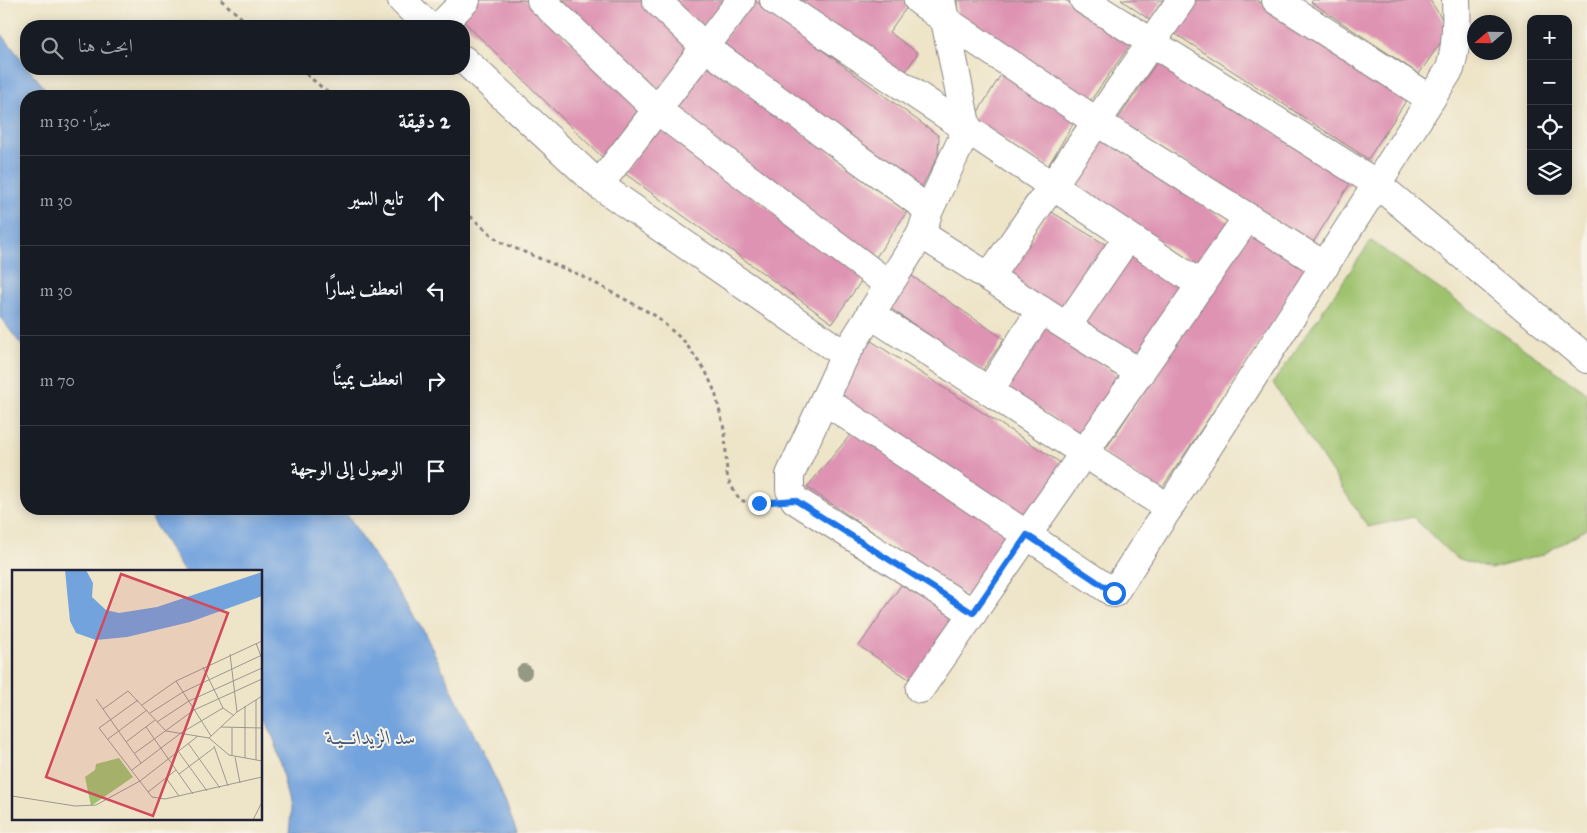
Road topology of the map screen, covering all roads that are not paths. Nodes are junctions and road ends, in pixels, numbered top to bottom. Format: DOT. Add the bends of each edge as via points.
graph roads {
  1 [pos="402,0"];
  2 [pos="466,0"];
  3 [pos="541,0"];
  4 [pos="656,0"];
  5 [pos="741,0"];
  6 [pos="774,0"];
  7 [pos="918,0"];
  8 [pos="1084,0"];
  9 [pos="1181,0"];
  10 [pos="1456,0"];
  11 [pos="1286,3"];
  12 [pos="943,10"];
  13 [pos="422,20"];
  14 [pos="446,20"];
  15 [pos="1152,42"];
  16 [pos="705,47"];
  17 [pos="470,66"];
  18 [pos="1431,99"];
  19 [pos="656,109"];
  20 [pos="1096,122"];
  21 [pos="967,129"];
  22 [pos="1378,184"];
  23 [pos="599,185"];
  24 [pos="1052,186"];
  25 [pos="1247,218"];
  26 [pos="925,222"];
  27 [pos="1128,237"];
  28 [pos="1325,266"];
  29 [pos="989,277"];
  30 [pos="888,284"];
  31 [pos="1201,286"];
  32 [pos="1041,310"];
  33 [pos="870,314"];
  34 [pos="1066,326"];
  35 [pos="845,355"];
  36 [pos="1587,359"];
  37 [pos="1140,373"];
  38 [pos="989,391"];
  39 [pos="824,400"];
  40 [pos="1084,453"];
  41 [pos="1169,508"];
  42 [pos="1027,535"];
  43 [pos="973,613"];
  44 [pos="920,689"];
  1 -- 13 [label="street"];
  2 -- 14 [label="street"];
  3 -- 19 [label="street"];
  4 -- 16 [label="street"];
  5 -- 16 [label="street"];
  6 -- 21 [label="street"];
  7 -- 12 [label="street"];
  8 -- 15 [label="street"];
  9 -- 15 [label="street"];
  10 -- 18 [label="street" via="1454,56 1450,69"];
  11 -- 18 [label="street"];
  12 -- 20 [label="street"];
  12 -- 21 [label="street"];
  15 -- 20 [label="street"];
  15 -- 22 [label="street"];
  16 -- 19 [label="street"];
  16 -- 26 [label="street"];
  17 -- 23 [label="street"];
  18 -- 22 [label="street"];
  19 -- 23 [label="street"];
  19 -- 30 [label="street"];
  20 -- 24 [label="street"];
  20 -- 25 [label="street"];
  21 -- 24 [label="street"];
  21 -- 26 [label="street"];
  22 -- 28 [label="street"];
  22 -- 36 [label="street"];
  23 -- 35 [label="street"];
  24 -- 27 [label="street"];
  24 -- 29 [label="street"];
  25 -- 28 [label="street"];
  25 -- 31 [label="street"];
  26 -- 29 [label="street"];
  26 -- 30 [label="street"];
  27 -- 31 [label="street"];
  27 -- 34 [label="street"];
  28 -- 41 [label="street"];
  29 -- 32 [label="street"];
  30 -- 33 [label="street"];
  31 -- 37 [label="street"];
  32 -- 34 [label="street"];
  32 -- 38 [label="street"];
  33 -- 35 [label="street"];
  33 -- 38 [label="street"];
  34 -- 37 [label="street"];
  35 -- 39 [label="street"];
  37 -- 40 [label="street"];
  38 -- 40 [label="street"];
  39 -- 42 [label="street"];
  39 -- 43 [label="street" via="790,475 790,490 795,500"];
  40 -- 41 [label="street"];
  40 -- 42 [label="street"];
  41 -- 42 [label="street" via="1114,593"];
  42 -- 43 [label="street"];
  43 -- 44 [label="street"];
}
